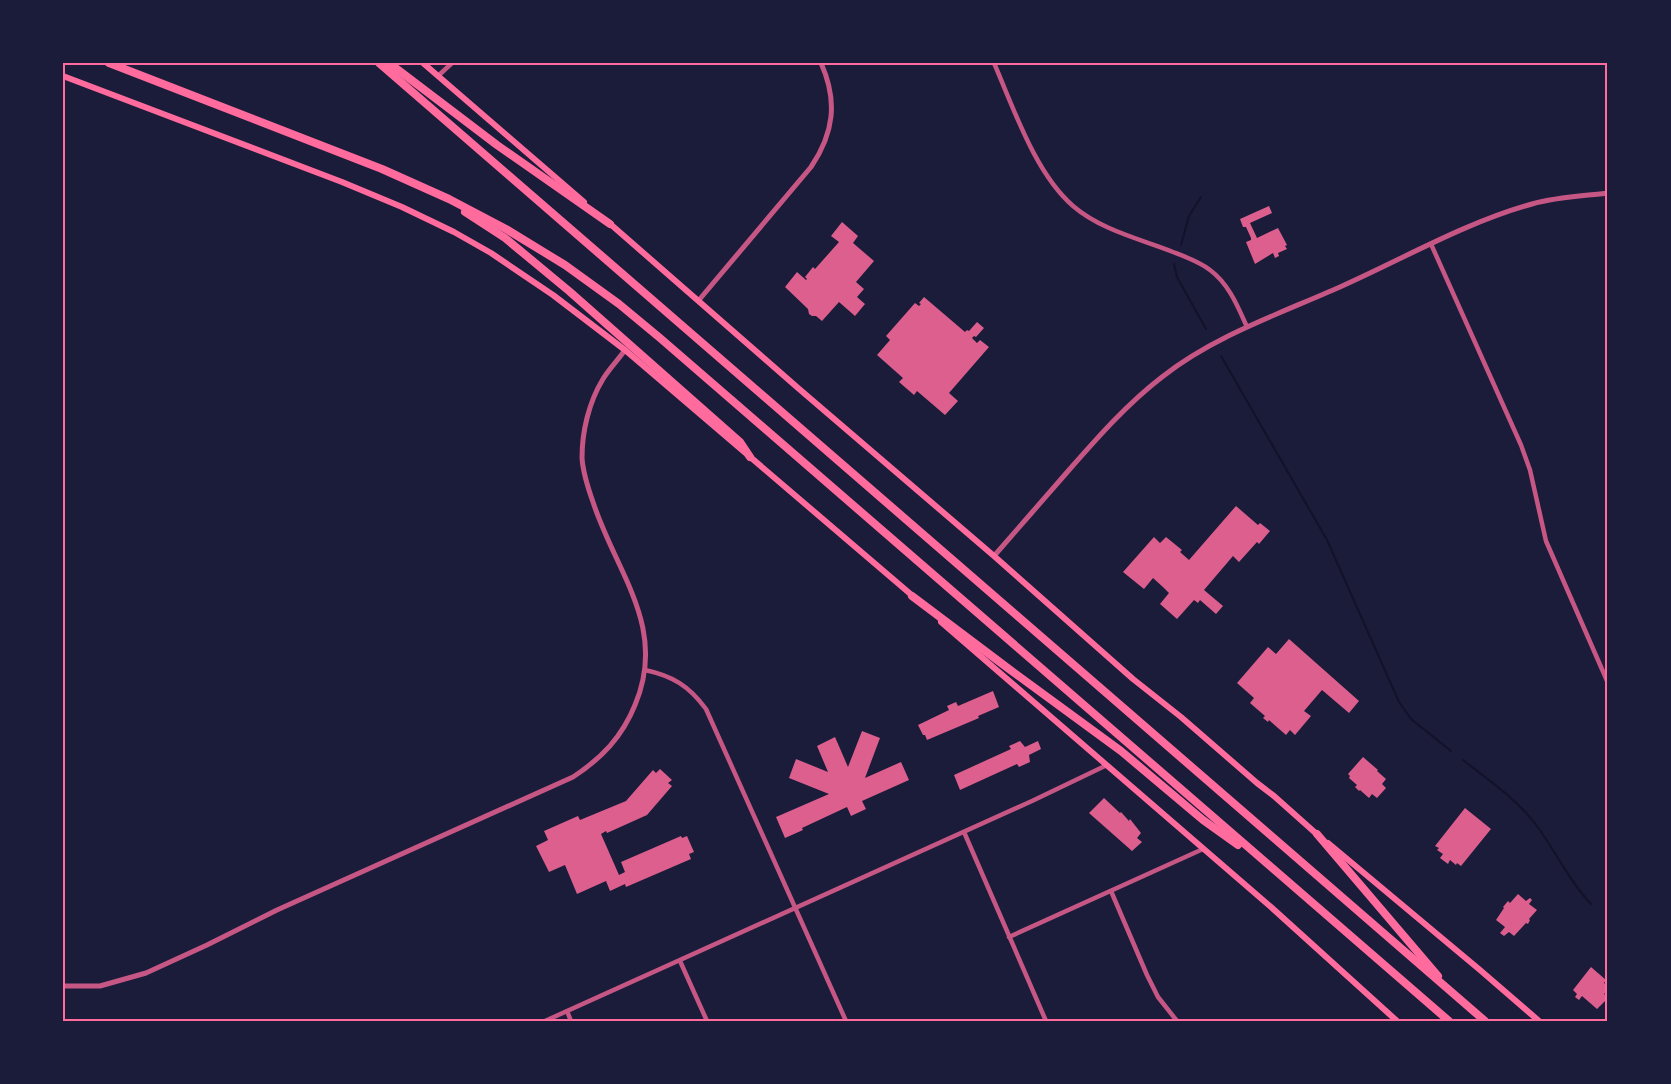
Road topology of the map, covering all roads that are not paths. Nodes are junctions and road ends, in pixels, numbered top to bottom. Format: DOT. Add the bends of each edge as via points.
graph roads {
  1 [pos="109,63"];
  2 [pos="379,63"];
  3 [pos="389,63"];
  4 [pos="423,63"];
  5 [pos="452,63"];
  6 [pos="821,63"];
  7 [pos="994,63"];
  8 [pos="63,76"];
  9 [pos="438,76"];
  10 [pos="436,193"];
  11 [pos="1608,193"];
  12 [pos="610,224"];
  13 [pos="1431,244"];
  14 [pos="699,300"];
  15 [pos="1247,327"];
  16 [pos="625,350"];
  17 [pos="750,457"];
  18 [pos="994,556"];
  19 [pos="912,596"];
  20 [pos="645,670"];
  21 [pos="1608,683"];
  22 [pos="1107,765"];
  23 [pos="964,832"];
  24 [pos="1317,834"];
  25 [pos="1203,849"];
  26 [pos="1270,867"];
  27 [pos="1111,891"];
  28 [pos="796,909"];
  29 [pos="1009,937"];
  30 [pos="680,960"];
  31 [pos="63,986"];
  32 [pos="1453,993"];
  33 [pos="567,1011"];
  34 [pos="545,1021"];
  35 [pos="571,1021"];
  36 [pos="707,1021"];
  37 [pos="846,1021"];
  38 [pos="1046,1021"];
  39 [pos="1177,1021"];
  40 [pos="1397,1021"];
  41 [pos="1449,1021"];
  42 [pos="1485,1021"];
  43 [pos="1539,1021"];
  1 -- 10 [label="highway"];
  2 -- 32 [label="highway"];
  3 -- 12 [label="highway"];
  4 -- 9 [label="main road"];
  5 -- 9 [label="street"];
  6 -- 14 [label="street" via="832,112 820,152 812,167"];
  7 -- 15 [label="street" via="1036,159 1074,207 1101,224 1211,270 1231,293"];
  8 -- 16 [label="main road" via="342,182 454,232 572,309"];
  9 -- 12 [label="main road"];
  10 -- 17 [label="highway" via="505,238 578,299 740,442"];
  10 -- 26 [label="highway" via="536,246 619,304"];
  11 -- 13 [label="street" via="1531,204"];
  12 -- 14 [label="main road"];
  13 -- 15 [label="street"];
  13 -- 21 [label="street" via="1521,445 1546,541"];
  14 -- 18 [label="main road"];
  15 -- 18 [label="street" via="1191,357 1132,401"];
  16 -- 17 [label="main road"];
  16 -- 20 [label="street" via="594,398 586,420 582,460 597,513 642,619"];
  17 -- 19 [label="main road"];
  18 -- 24 [label="main road"];
  19 -- 22 [label="main road"];
  19 -- 26 [label="highway"];
  20 -- 28 [label="street" via="679,682 706,709"];
  20 -- 31 [label="street" via="639,696 619,736 573,777 146,974 100,986"];
  22 -- 23 [label="street"];
  22 -- 25 [label="main road"];
  23 -- 28 [label="street"];
  23 -- 29 [label="street"];
  24 -- 32 [label="highway"];
  24 -- 43 [label="main road"];
  25 -- 27 [label="street"];
  25 -- 40 [label="main road"];
  26 -- 41 [label="highway"];
  27 -- 29 [label="street"];
  27 -- 39 [label="street" via="1158,997"];
  28 -- 30 [label="street"];
  28 -- 37 [label="street"];
  29 -- 38 [label="street"];
  30 -- 33 [label="street"];
  30 -- 36 [label="street"];
  32 -- 42 [label="highway"];
  33 -- 34 [label="street"];
  33 -- 35 [label="street"];
}
